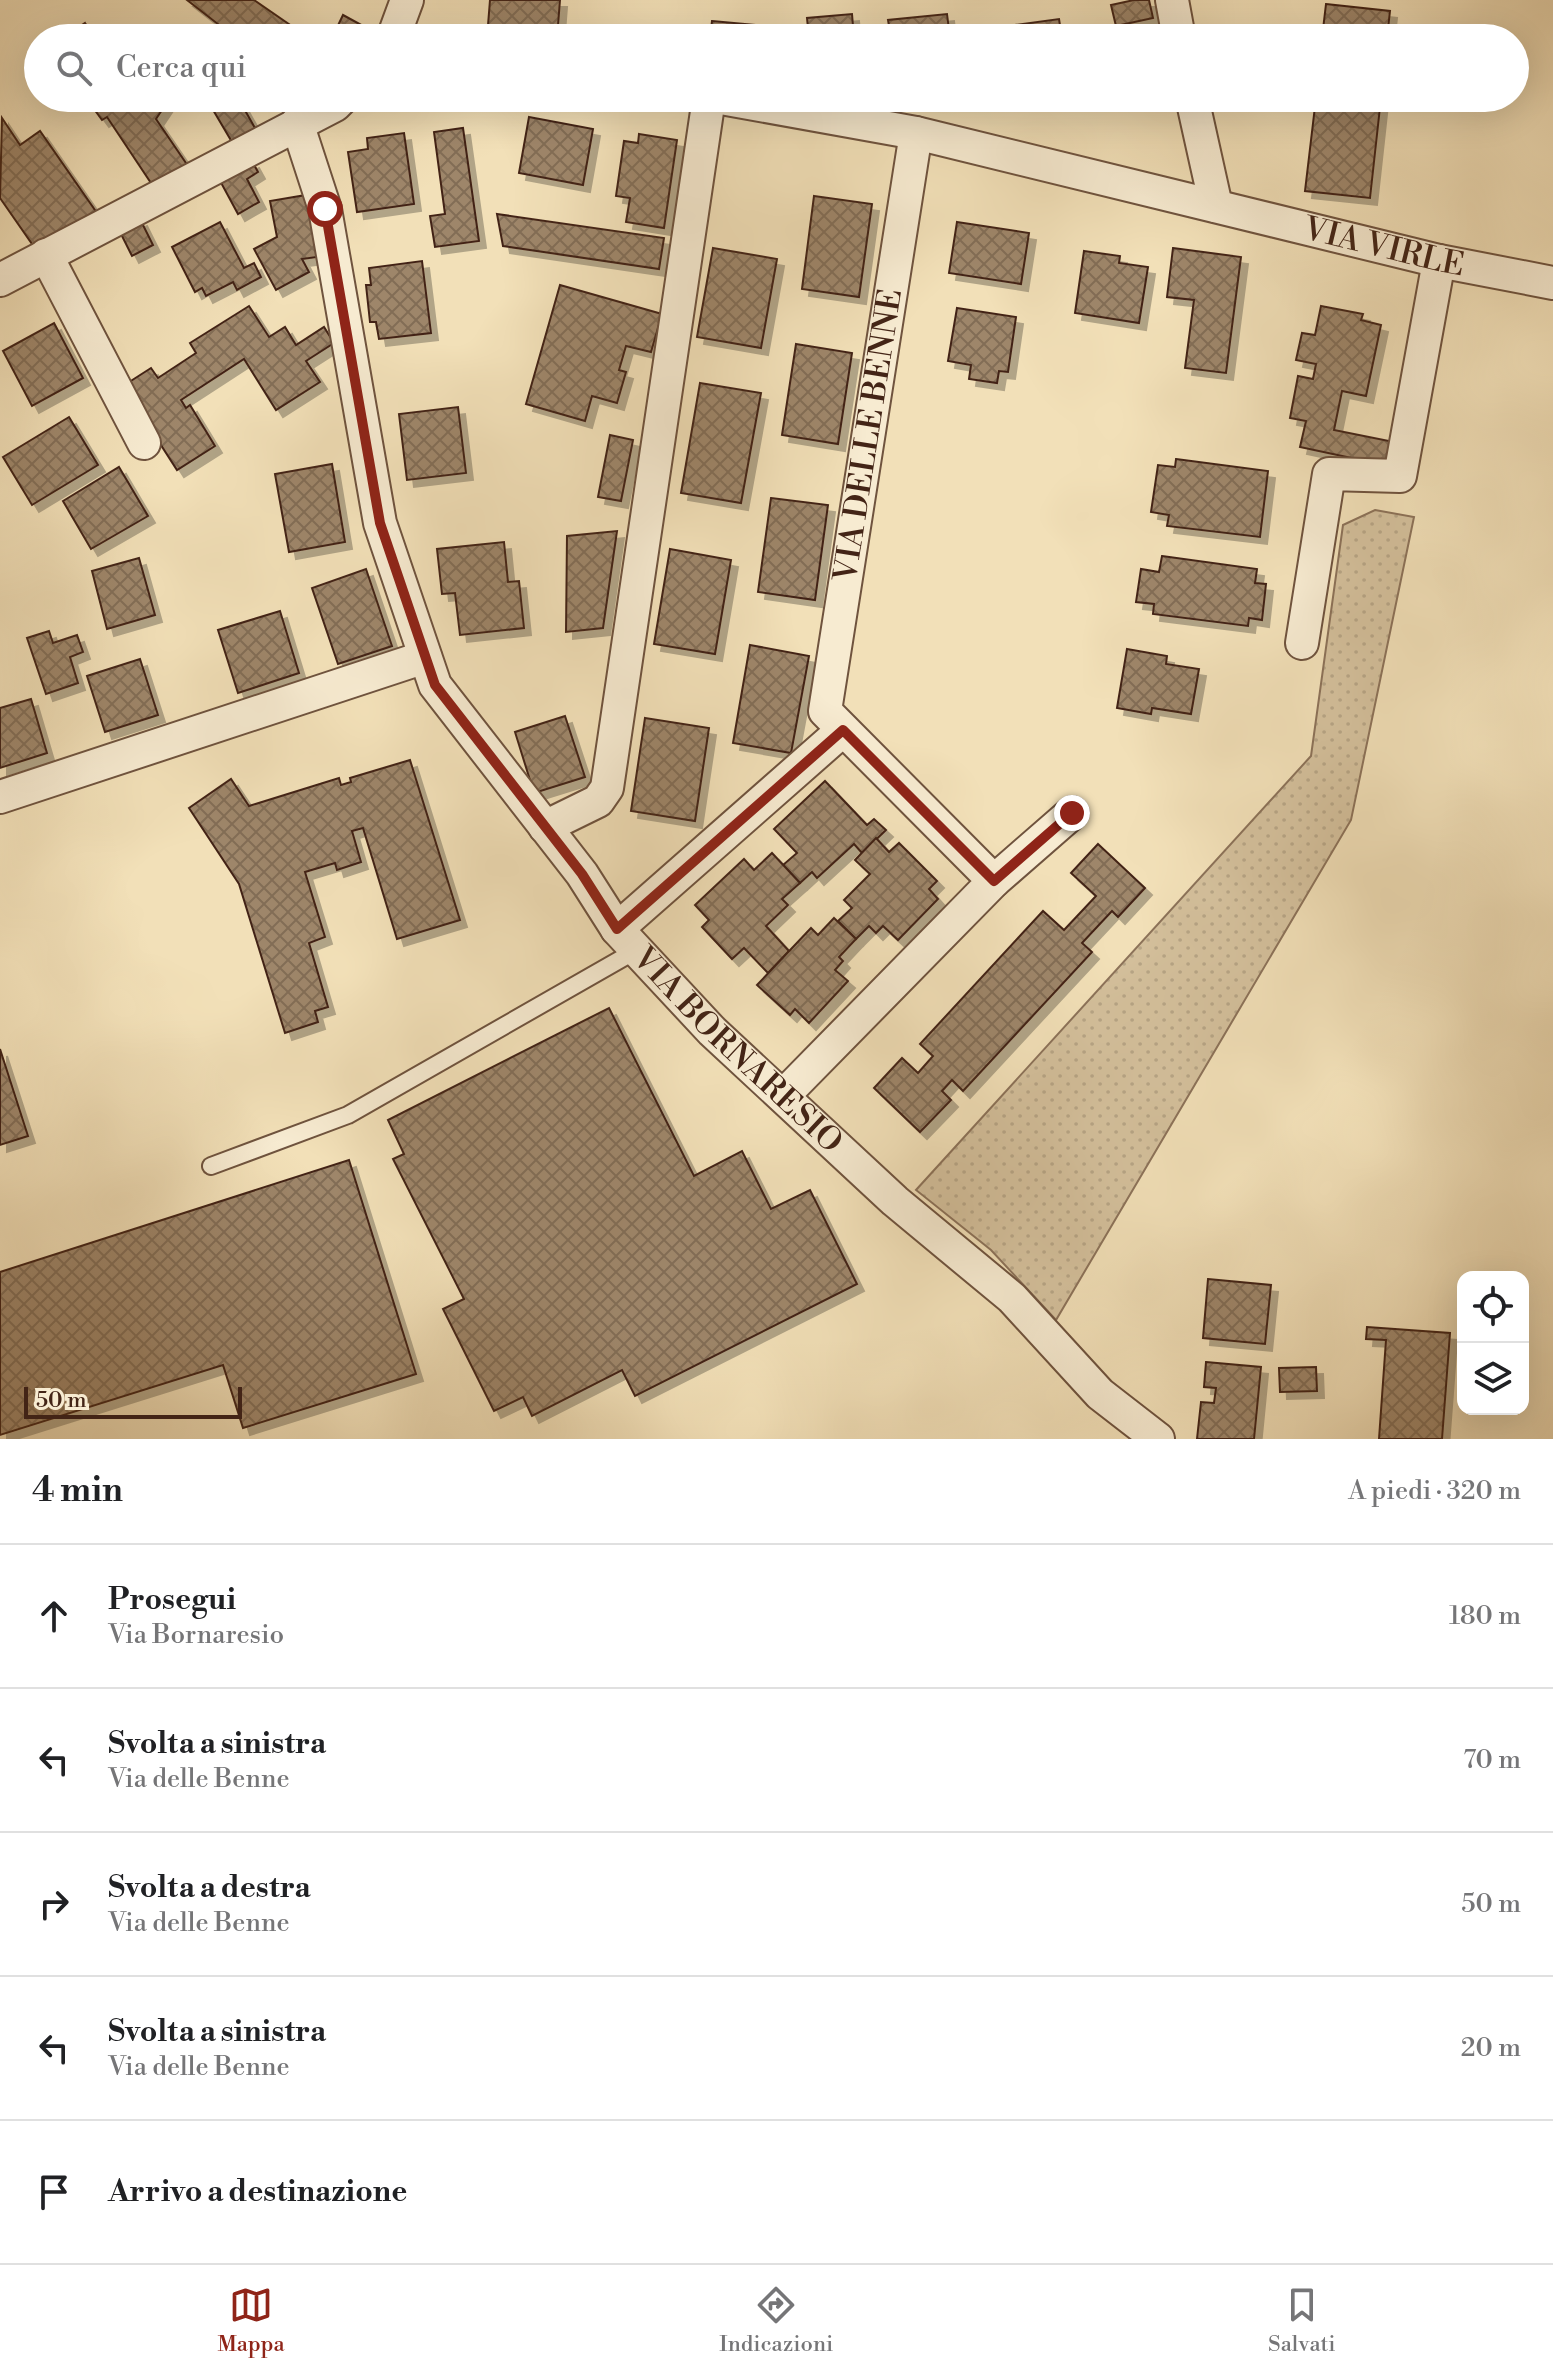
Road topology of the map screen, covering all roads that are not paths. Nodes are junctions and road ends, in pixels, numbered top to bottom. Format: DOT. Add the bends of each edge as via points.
graph roads {
  1 [pos="407,0"];
  2 [pos="398,24"];
  3 [pos="320,112"];
  4 [pos="707,112"];
  5 [pos="799,112"];
  6 [pos="1195,112"];
  7 [pos="297,123"];
  8 [pos="916,133"];
  9 [pos="1216,206"];
  10 [pos="46,255"];
  11 [pos="1439,261"];
  12 [pos="0,280"];
  13 [pos="1553,283"];
  14 [pos="144,443"];
  15 [pos="1302,643"];
  16 [pos="425,657"];
  17 [pos="843,730"];
  18 [pos="0,797"];
  19 [pos="1072,813"];
  20 [pos="545,827"];
  21 [pos="994,881"];
  22 [pos="626,940"];
  23 [pos="783,1096"];
  24 [pos="211,1166"];
  25 [pos="1158,1439"];
  1 -- 2 [label="street"];
  3 -- 7 [label="street"];
  4 -- 20 [label="street" via="607,788 598,801"];
  5 -- 8 [label="street, VIA VIRLE"];
  6 -- 9 [label="street"];
  7 -- 10 [label="street"];
  7 -- 16 [label="street, VIA BORNARESIO" via="325,209 380,523"];
  8 -- 9 [label="street, VIA VIRLE"];
  8 -- 17 [label="street, VIA DELLE BENNE" via="825,711"];
  9 -- 11 [label="street, VIA VIRLE"];
  10 -- 12 [label="street"];
  10 -- 14 [label="street"];
  11 -- 13 [label="street, VIA VIRLE"];
  11 -- 15 [label="street" via="1400,476 1329,474"];
  16 -- 18 [label="street"];
  16 -- 20 [label="street, VIA BORNARESIO" via="435,685"];
  17 -- 21 [label="street, VIA DELLE BENNE"];
  17 -- 22 [label="street"];
  19 -- 21 [label="street"];
  20 -- 22 [label="street, VIA BORNARESIO"];
  21 -- 23 [label="street"];
  22 -- 23 [label="street, VIA BORNARESIO"];
  22 -- 24 [label="lane" via="348,1115"];
  23 -- 25 [label="street, VIA BORNARESIO" via="895,1201 1012,1298 1100,1394"];
}
